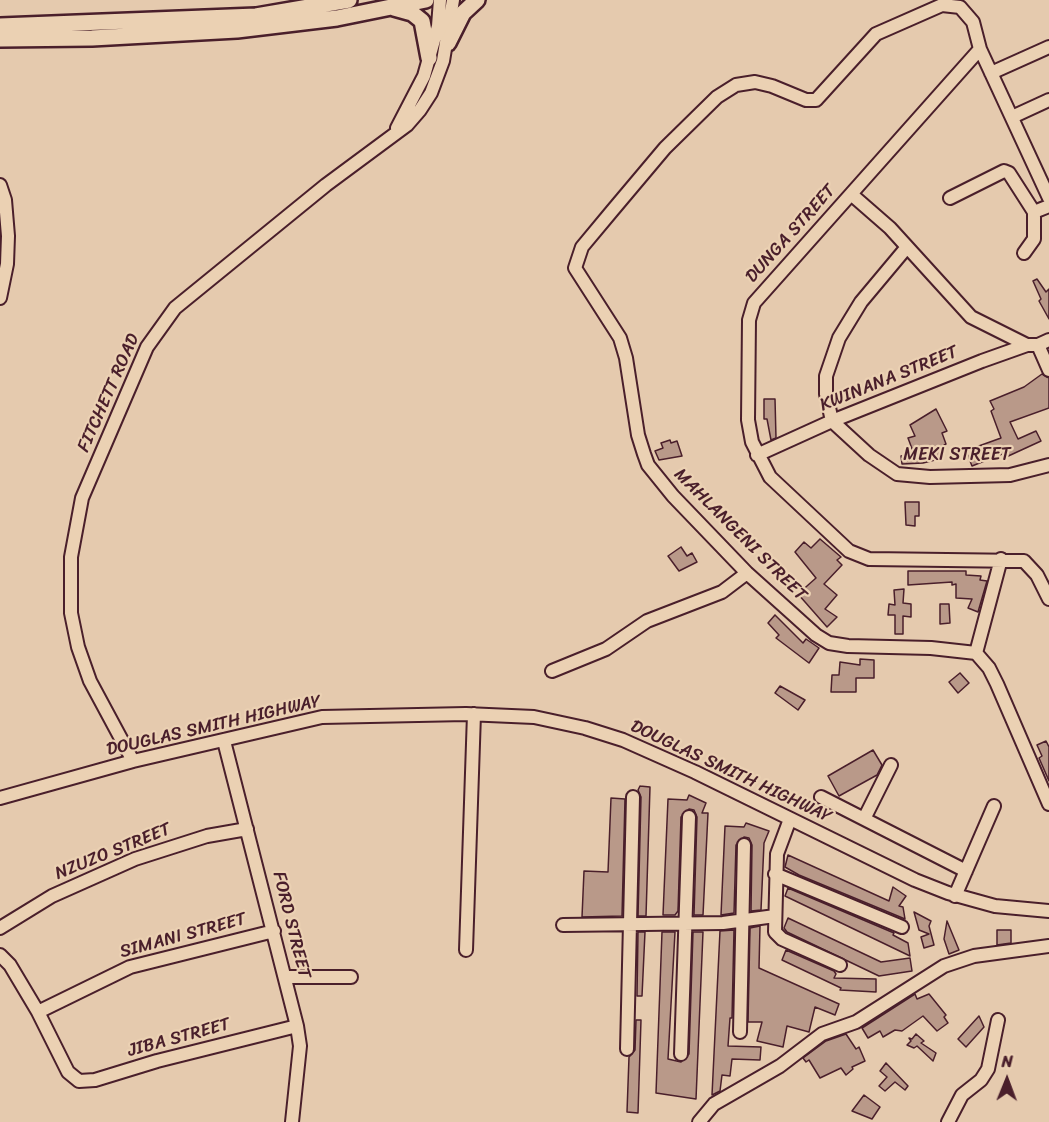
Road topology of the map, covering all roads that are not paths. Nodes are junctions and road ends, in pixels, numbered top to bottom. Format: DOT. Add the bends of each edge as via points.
graph roads {
  1 [pos="349,0"];
  2 [pos="426,0"];
  3 [pos="440,0"];
  4 [pos="453,0"];
  5 [pos="477,0"];
  6 [pos="391,7"];
  7 [pos="0,26"];
  8 [pos="0,39"];
  9 [pos="448,43"];
  10 [pos="1049,46"];
  11 [pos="980,49"];
  12 [pos="429,58"];
  13 [pos="991,73"];
  14 [pos="1049,100"];
  15 [pos="1012,117"];
  16 [pos="393,135"];
  17 [pos="0,185"];
  18 [pos="851,194"];
  19 [pos="950,198"];
  20 [pos="1049,198"];
  21 [pos="1049,206"];
  22 [pos="1034,212"];
  23 [pos="907,247"];
  24 [pos="1024,253"];
  25 [pos="0,298"];
  26 [pos="1038,343"];
  27 [pos="1049,370"];
  28 [pos="832,421"];
  29 [pos="757,455"];
  30 [pos="1049,465"];
  31 [pos="1001,559"];
  32 [pos="747,573"];
  33 [pos="1048,596"];
  34 [pos="976,653"];
  35 [pos="552,671"];
  36 [pos="470,714"];
  37 [pos="224,741"];
  38 [pos="133,761"];
  39 [pos="891,765"];
  40 [pos="633,797"];
  41 [pos="821,797"];
  42 [pos="0,798"];
  43 [pos="1049,804"];
  44 [pos="994,806"];
  45 [pos="689,818"];
  46 [pos="790,819"];
  47 [pos="864,819"];
  48 [pos="247,829"];
  49 [pos="744,845"];
  50 [pos="966,871"];
  51 [pos="776,874"];
  52 [pos="955,896"];
  53 [pos="1049,911"];
  54 [pos="775,916"];
  55 [pos="743,920"];
  56 [pos="686,924"];
  57 [pos="563,925"];
  58 [pos="628,926"];
  59 [pos="902,927"];
  60 [pos="0,928"];
  61 [pos="274,931"];
  62 [pos="1049,946"];
  63 [pos="466,950"];
  64 [pos="0,955"];
  65 [pos="840,965"];
  66 [pos="5,968"];
  67 [pos="285,977"];
  68 [pos="351,977"];
  69 [pos="38,1012"];
  70 [pos="998,1020"];
  71 [pos="297,1026"];
  72 [pos="740,1032"];
  73 [pos="627,1049"];
  74 [pos="681,1054"];
  75 [pos="292,1122"];
  76 [pos="699,1122"];
  77 [pos="948,1122"];
  1 -- 7 [label="main road" via="256,16"];
  2 -- 6 [label="main road"];
  3 -- 12 [label="street, FITCHETT ROAD"];
  4 -- 9 [label="street, FITCHETT ROAD"];
  5 -- 9 [label="main road" via="463,13"];
  6 -- 8 [label="main road" via="237,30"];
  6 -- 12 [label="main road" via="418,16 424,26"];
  9 -- 16 [label="street, FITCHETT ROAD" via="431,93 420,110"];
  10 -- 13 [label="street"];
  11 -- 13 [label="street"];
  11 -- 18 [label="street, DUNGA STREET"];
  11 -- 32 [label="street, MAHLANGENI STREET" via="967,12 942,5 876,34 816,100 755,82 729,88 665,148 578,254 577,274 620,338 638,435 648,465"];
  12 -- 16 [label="street, FITCHETT ROAD" via="424,76"];
  13 -- 15 [label="street"];
  14 -- 15 [label="street"];
  15 -- 20 [label="street"];
  16 -- 38 [label="street, FITCHETT ROAD" via="175,308 147,347 82,498 71,557 71,613 90,681"];
  17 -- 25 [label="street" via="6,201 8,236"];
  18 -- 23 [label="street"];
  18 -- 29 [label="street, DUNGA STREET" via="750,309 748,420"];
  19 -- 22 [label="street" via="1004,171"];
  21 -- 22 [label="street"];
  22 -- 24 [label="street" via="1034,238"];
  23 -- 26 [label="street" via="971,317"];
  23 -- 28 [label="street" via="861,302 839,338 826,376"];
  26 -- 27 [label="street"];
  26 -- 28 [label="street, KWINANA STREET"];
  28 -- 29 [label="street, KWINANA STREET"];
  28 -- 30 [label="street, MEKI STREET" via="897,474 1010,475"];
  29 -- 31 [label="street, DUNGA STREET" via="770,477 856,555 869,559"];
  31 -- 33 [label="street, DUNGA STREET" via="1029,564"];
  31 -- 34 [label="street"];
  32 -- 34 [label="street, MAHLANGENI STREET" via="829,643"];
  32 -- 35 [label="street" via="722,592 647,621 606,649"];
  34 -- 43 [label="street" via="997,684"];
  36 -- 37 [label="street, DOUGLAS SMITH HIGHWAY" via="322,717"];
  36 -- 46 [label="street, DOUGLAS SMITH HIGHWAY" via="534,717 613,737"];
  36 -- 63 [label="street"];
  37 -- 38 [label="street, DOUGLAS SMITH HIGHWAY"];
  37 -- 48 [label="street, FORD STREET"];
  38 -- 42 [label="street, DOUGLAS SMITH HIGHWAY"];
  39 -- 47 [label="street"];
  40 -- 58 [label="street"];
  41 -- 47 [label="street"];
  44 -- 50 [label="street"];
  45 -- 56 [label="street"];
  46 -- 51 [label="street" via="777,854"];
  46 -- 52 [label="street, DOUGLAS SMITH HIGHWAY"];
  47 -- 50 [label="street"];
  48 -- 60 [label="street, NZUZO STREET" via="207,836 135,859 52,896"];
  48 -- 61 [label="street, FORD STREET"];
  49 -- 55 [label="street"];
  50 -- 52 [label="street"];
  51 -- 54 [label="street"];
  51 -- 59 [label="street"];
  52 -- 53 [label="street, DOUGLAS SMITH HIGHWAY" via="995,906"];
  54 -- 55 [label="street"];
  54 -- 65 [label="street" via="777,935"];
  55 -- 56 [label="street"];
  55 -- 72 [label="street"];
  56 -- 58 [label="street"];
  56 -- 74 [label="street"];
  57 -- 58 [label="street"];
  58 -- 73 [label="street"];
  61 -- 67 [label="street, FORD STREET"];
  61 -- 69 [label="street, SIMANI STREET" via="130,967"];
  62 -- 76 [label="street" via="974,956 944,966 856,1022 822,1034 780,1066 714,1104"];
  64 -- 66 [label="street"];
  66 -- 69 [label="street"];
  67 -- 68 [label="street"];
  67 -- 71 [label="street, FORD STREET"];
  69 -- 71 [label="street, JIBA STREET" via="71,1077 79,1081"];
  70 -- 77 [label="street" via="988,1069 962,1095"];
  71 -- 75 [label="street, FORD STREET" via="300,1046"];
}
